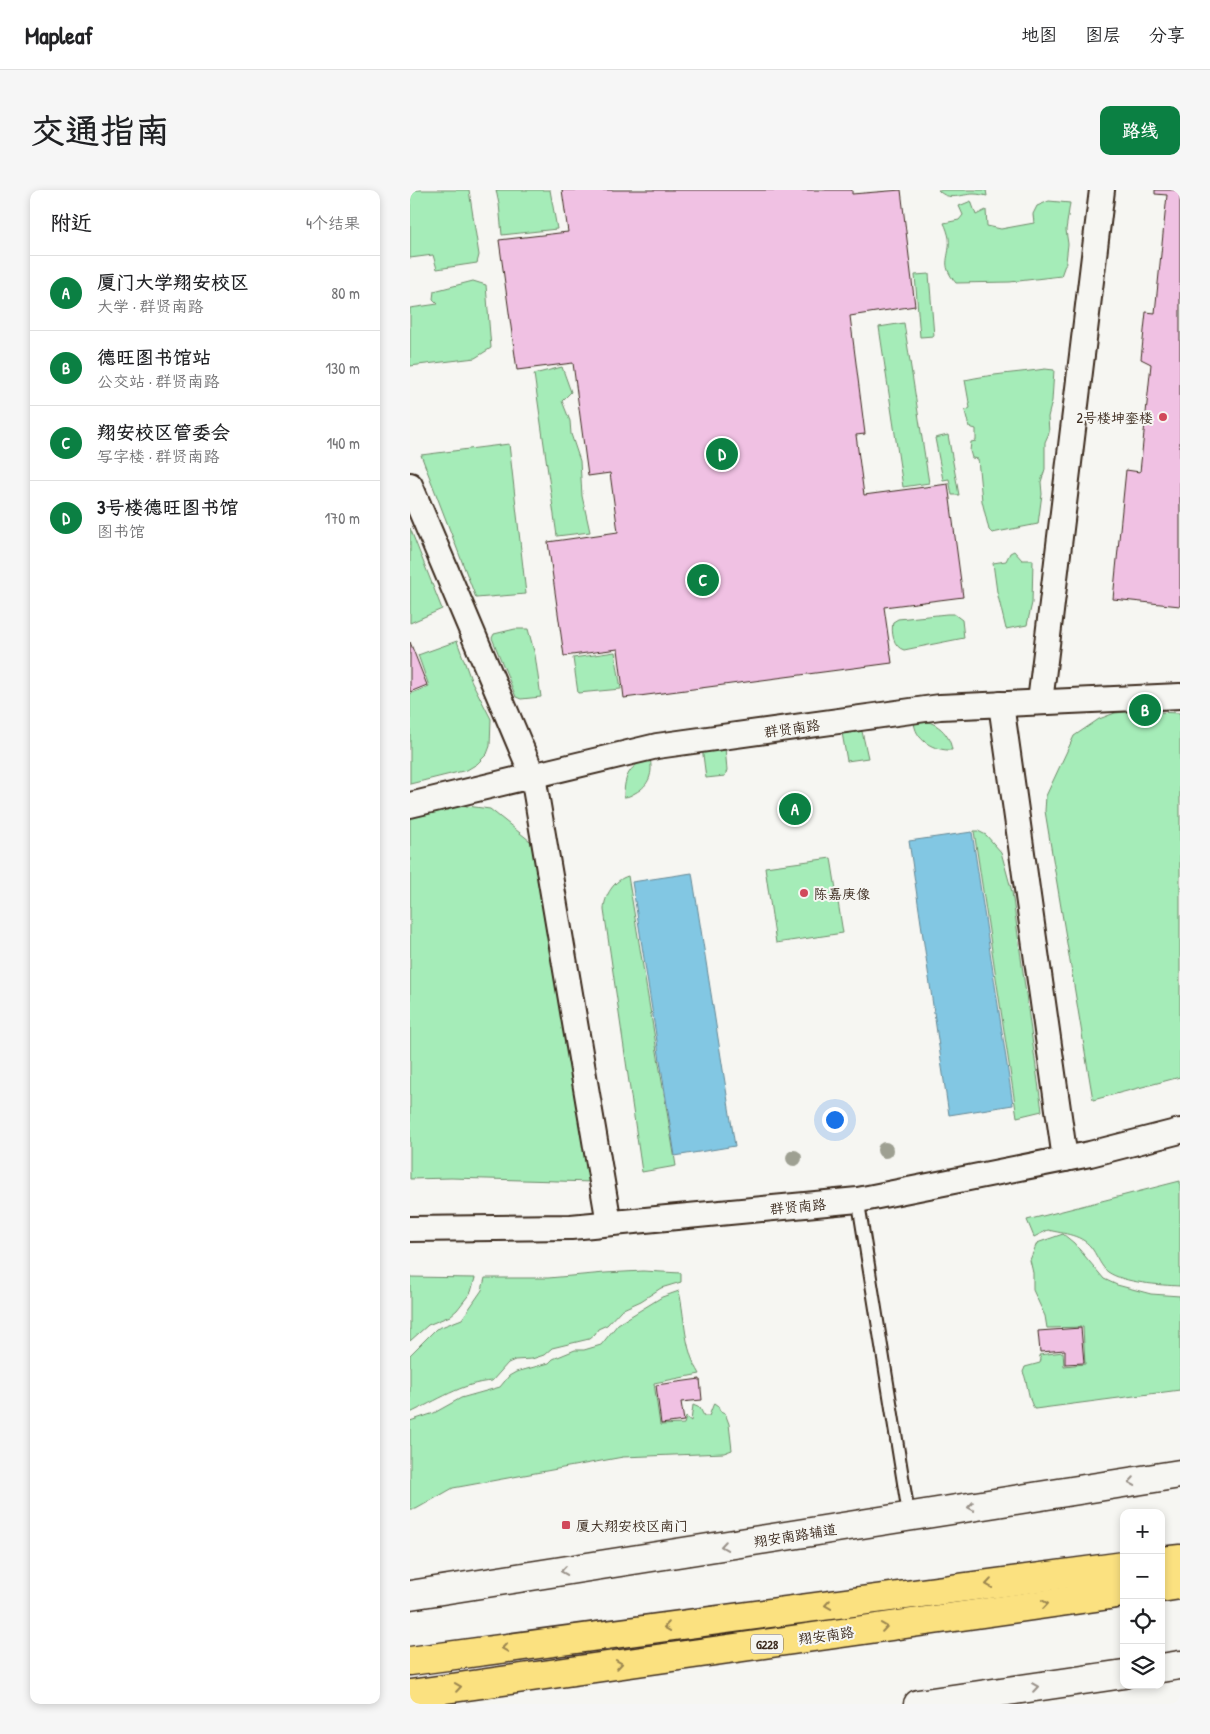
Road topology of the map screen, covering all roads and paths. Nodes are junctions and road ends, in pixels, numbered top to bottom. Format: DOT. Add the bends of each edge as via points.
graph roads {
  1 [pos="1102,190"];
  2 [pos="410,485"];
  3 [pos="1180,696"];
  4 [pos="1040,702"];
  5 [pos="1001,704"];
  6 [pos="533,776"];
  7 [pos="410,805"];
  8 [pos="1180,1131"];
  9 [pos="1065,1159"];
  10 [pos="858,1200"];
  11 [pos="609,1223"];
  12 [pos="410,1229"];
  13 [pos="1180,1474"];
  14 [pos="909,1517"];
  15 [pos="1180,1559"];
  16 [pos="1165,1561"];
  17 [pos="1120,1567"];
  18 [pos="1180,1585"];
  19 [pos="1165,1587"];
  20 [pos="1120,1594"];
  21 [pos="410,1595"];
  22 [pos="410,1661"];
  23 [pos="1180,1665"];
  24 [pos="1165,1667"];
  25 [pos="1120,1675"];
  26 [pos="410,1694"];
  27 [pos="918,1704"];
  1 -- 4 [label="street"];
  2 -- 6 [label="street"];
  3 -- 4 [label="street, 群贤南路"];
  4 -- 5 [label="street, 群贤南路"];
  5 -- 6 [label="street, 群贤南路" via="940,707 656,746"];
  5 -- 9 [label="street"];
  6 -- 7 [label="street, 群贤南路"];
  6 -- 11 [label="street"];
  8 -- 9 [label="street, 群贤南路"];
  9 -- 10 [label="street, 群贤南路"];
  10 -- 11 [label="street, 群贤南路"];
  10 -- 14 [label="lane"];
  11 -- 12 [label="street, 群贤南路" via="570,1227"];
  13 -- 14 [label="main road, 翔安南路辅道, one-way"];
  14 -- 21 [label="main road, 翔安南路辅道, one-way"];
  15 -- 16 [label="highway"];
  17 -- 22 [label="highway, 翔安南路 / G228, one-way"];
  18 -- 19 [label="highway"];
  26 -- 20 [label="highway, 翔安南路 / G228, one-way"];
  23 -- 24 [label="main road"];
  27 -- 25 [label="main road, one-way"];
}
